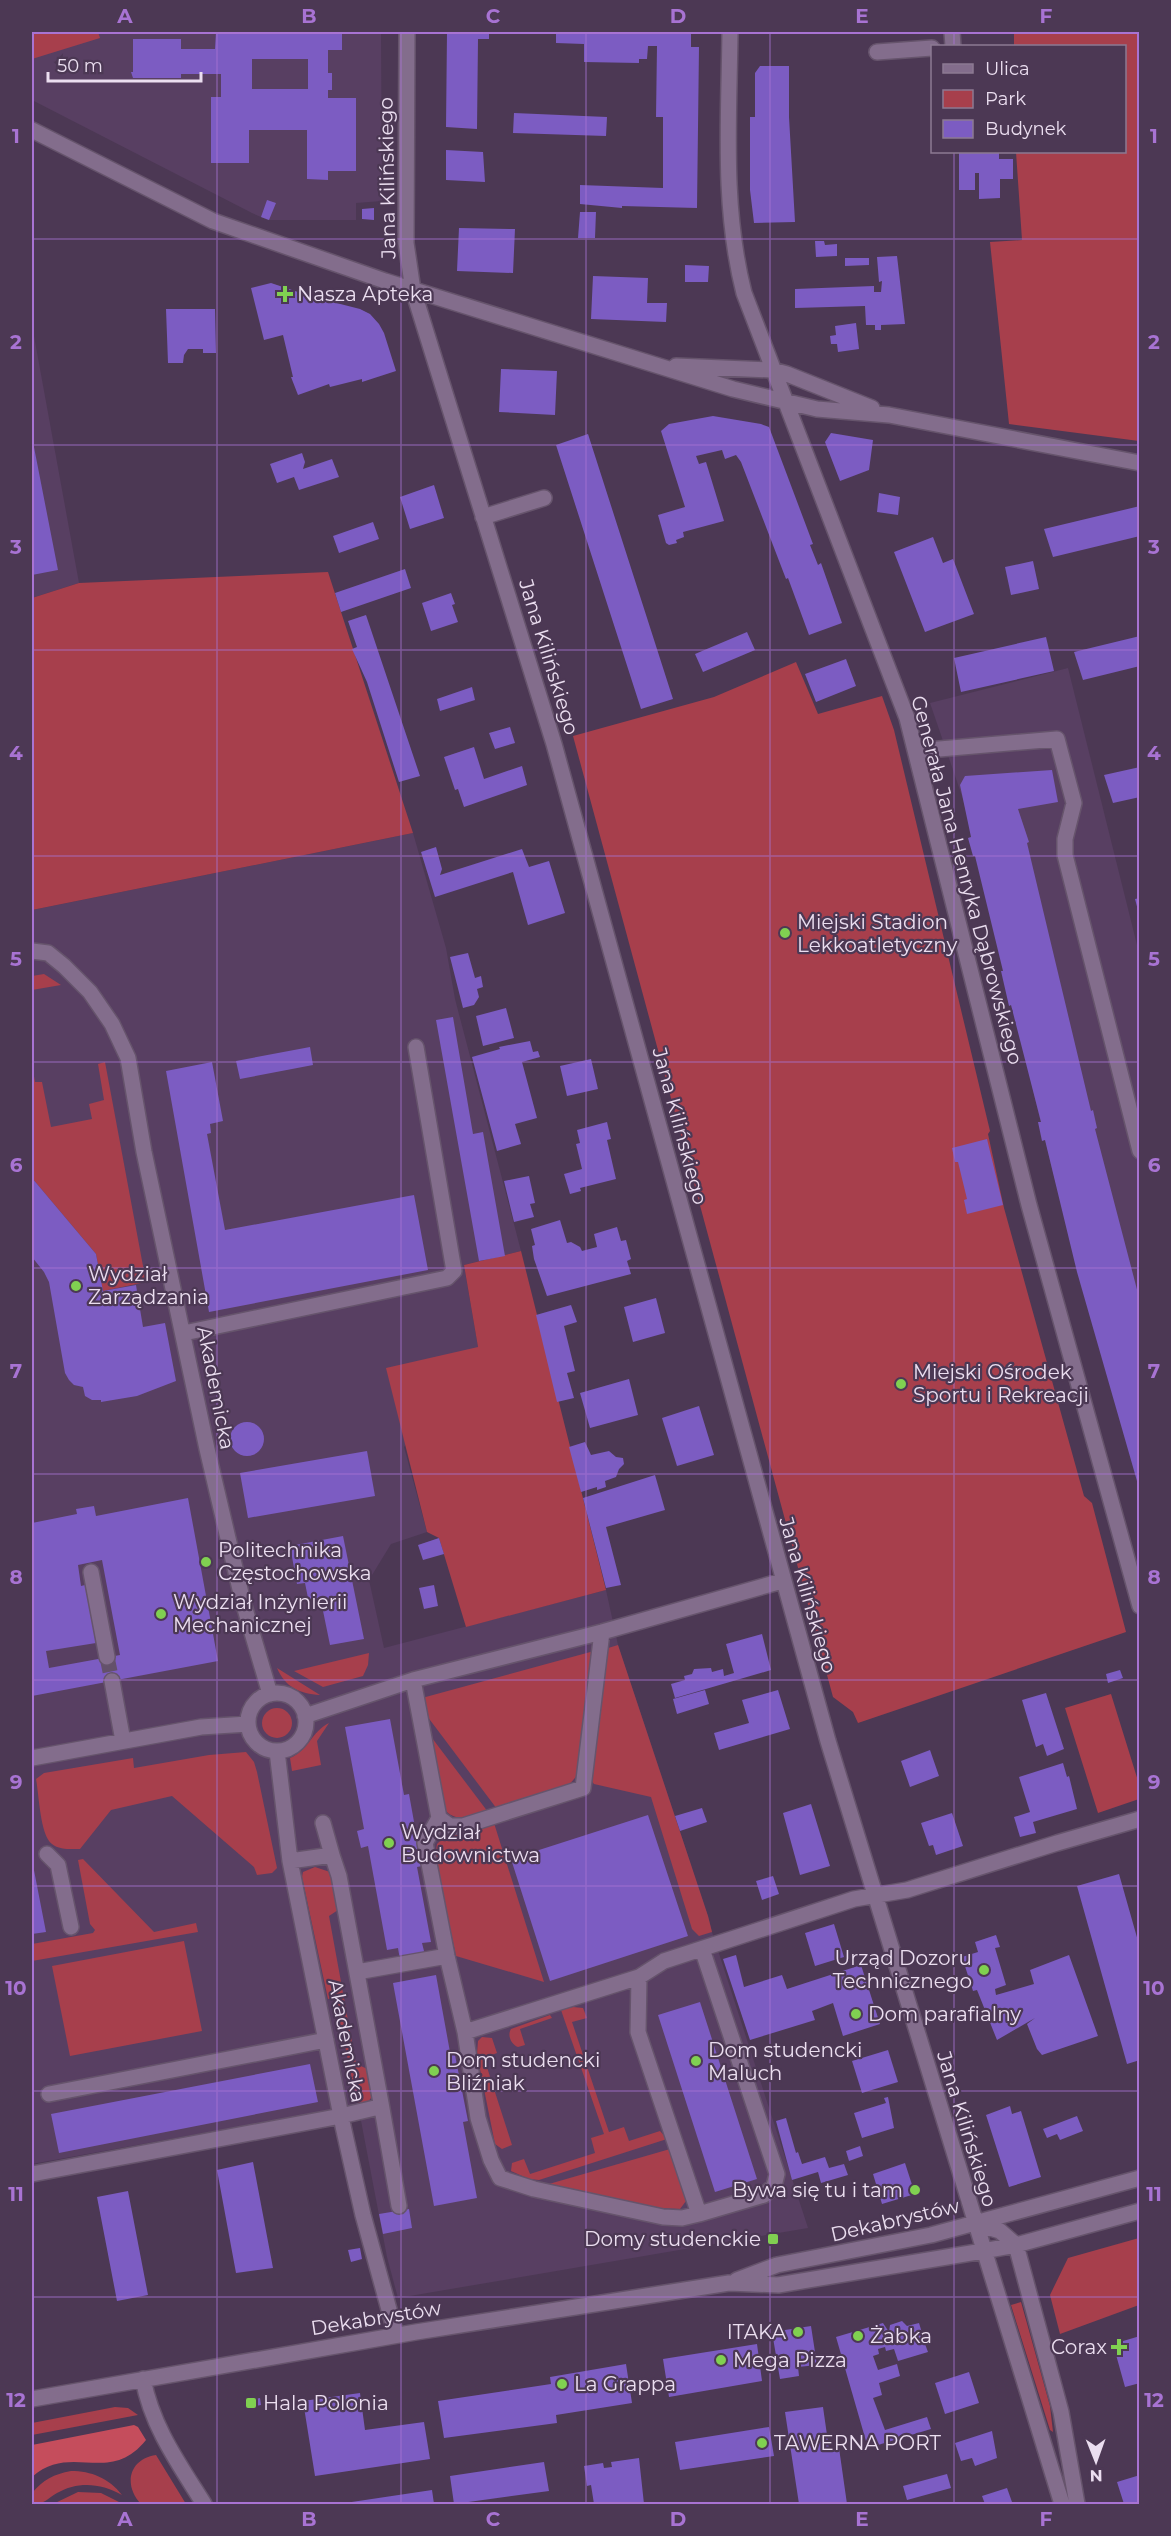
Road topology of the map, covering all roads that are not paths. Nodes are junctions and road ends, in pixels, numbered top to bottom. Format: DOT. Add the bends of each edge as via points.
graph roads {
  1 [pos="407,32"];
  2 [pos="730,32"];
  3 [pos="931,48"];
  4 [pos="877,52"];
  5 [pos="32,130"];
  6 [pos="413,290"];
  7 [pos="657,366"];
  8 [pos="772,370"];
  9 [pos="784,402"];
  10 [pos="889,415"];
  11 [pos="1140,464"];
  12 [pos="544,498"];
  13 [pos="483,517"];
  14 [pos="916,751"];
  15 [pos="32,951"];
  16 [pos="416,1047"];
  17 [pos="1140,1151"];
  18 [pos="184,1333"];
  19 [pos="91,1572"];
  20 [pos="782,1581"];
  21 [pos="1140,1606"];
  22 [pos="602,1632"];
  23 [pos="107,1657"];
  24 [pos="413,1680"];
  25 [pos="112,1681"];
  26 [pos="270,1694"];
  27 [pos="305,1716"];
  28 [pos="248,1724"];
  29 [pos="123,1741"];
  30 [pos="277,1751"];
  31 [pos="32,1758"];
  32 [pos="439,1818"];
  33 [pos="1140,1819"];
  34 [pos="323,1823"];
  35 [pos="47,1854"];
  36 [pos="332,1855"];
  37 [pos="290,1861"];
  38 [pos="873,1894"];
  39 [pos="71,1927"];
  40 [pos="702,1949"];
  41 [pos="447,1956"];
  42 [pos="357,1972"];
  43 [pos="639,1977"];
  44 [pos="465,2032"];
  45 [pos="326,2040"];
  46 [pos="49,2094"];
  47 [pos="381,2103"];
  48 [pos="341,2116"];
  49 [pos="32,2174"];
  50 [pos="1140,2178"];
  51 [pos="399,2206"];
  52 [pos="1140,2211"];
  53 [pos="699,2214"];
  54 [pos="974,2223"];
  55 [pos="1016,2245"];
  56 [pos="983,2251"];
  57 [pos="729,2283"];
  58 [pos="396,2336"];
  59 [pos="143,2379"];
  60 [pos="32,2399"];
  61 [pos="204,2505"];
  62 [pos="1062,2505"];
  63 [pos="1077,2505"];
  1 -- 6 [label="street, Jana Kilińskiego" via="406,243"];
  2 -- 8 [label="street, Generała Jana Henryka Dąbrowskiego" via="729,218 744,293"];
  3 -- 4 [label="street"];
  5 -- 6 [label="street" via="213,221"];
  6 -- 7 [label="street"];
  6 -- 13 [label="street, Jana Kilińskiego"];
  7 -- 8 [label="street"];
  7 -- 9 [label="street"];
  8 -- 9 [label="street, Generała Jana Henryka Dąbrowskiego"];
  8 -- 10 [label="street"];
  9 -- 10 [label="street"];
  9 -- 14 [label="street, Generała Jana Henryka Dąbrowskiego" via="907,718"];
  10 -- 11 [label="street"];
  12 -- 13 [label="street"];
  13 -- 20 [label="street, Jana Kilińskiego" via="554,744"];
  14 -- 17 [label="street" via="1057,739 1074,803 1065,855"];
  14 -- 21 [label="street, Generała Jana Henryka Dąbrowskiego" via="1029,1205"];
  15 -- 18 [label="street, Akademicka" via="48,953 90,992 112,1023 128,1058 144,1152"];
  16 -- 18 [label="street" via="454,1271 447,1278"];
  18 -- 26 [label="street, Akademicka" via="240,1591"];
  19 -- 23 [label="street"];
  20 -- 22 [label="street"];
  20 -- 38 [label="street, Jana Kilińskiego"];
  22 -- 24 [label="street"];
  22 -- 32 [label="street" via="583,1788 463,1826 450,1826"];
  24 -- 27 [label="street"];
  24 -- 32 [label="street"];
  25 -- 29 [label="street"];
  26 -- 27 [label="street" via="296,1701"];
  26 -- 28 [label="street" via="251,1708"];
  27 -- 30 [label="street" via="306,1726 297,1743"];
  28 -- 29 [label="street" via="201,1727"];
  28 -- 30 [label="street" via="255,1742"];
  29 -- 31 [label="street"];
  30 -- 37 [label="street, Akademicka"];
  32 -- 41 [label="street" via="425,1843"];
  33 -- 38 [label="street" via="907,1890"];
  34 -- 36 [label="street"];
  35 -- 39 [label="street" via="58,1865"];
  36 -- 37 [label="street"];
  36 -- 42 [label="street"];
  37 -- 45 [label="street, Akademicka"];
  38 -- 40 [label="street"];
  38 -- 54 [label="street, Jana Kilińskiego"];
  40 -- 43 [label="street" via="664,1961"];
  40 -- 53 [label="street" via="777,2174 774,2186 765,2195"];
  41 -- 42 [label="street"];
  41 -- 44 [label="street"];
  42 -- 47 [label="street"];
  43 -- 44 [label="street"];
  43 -- 53 [label="street" via="638,2032"];
  44 -- 53 [label="street" via="478,2118 500,2178 663,2217"];
  45 -- 46 [label="street"];
  45 -- 48 [label="street, Akademicka"];
  47 -- 48 [label="street" via="373,2109"];
  47 -- 51 [label="street"];
  48 -- 49 [label="street"];
  48 -- 58 [label="street, Akademicka"];
  50 -- 54 [label="street, Dekabrystów"];
  52 -- 55 [label="street, Dekabrystów"];
  54 -- 55 [label="street, Jana Kilińskiego" via="1000,2231"];
  54 -- 56 [label="street, Jana Kilińskiego"];
  54 -- 57 [label="street, Dekabrystów" via="777,2265"];
  55 -- 56 [label="street, Dekabrystów"];
  55 -- 63 [label="street" via="1061,2412"];
  56 -- 57 [label="street, Dekabrystów" via="778,2285"];
  56 -- 62 [label="street, Jana Kilińskiego"];
  57 -- 58 [label="street, Dekabrystów"];
  58 -- 59 [label="street, Dekabrystów"];
  59 -- 60 [label="street, Dekabrystów"];
  59 -- 61 [label="street" via="162,2439"];
}
